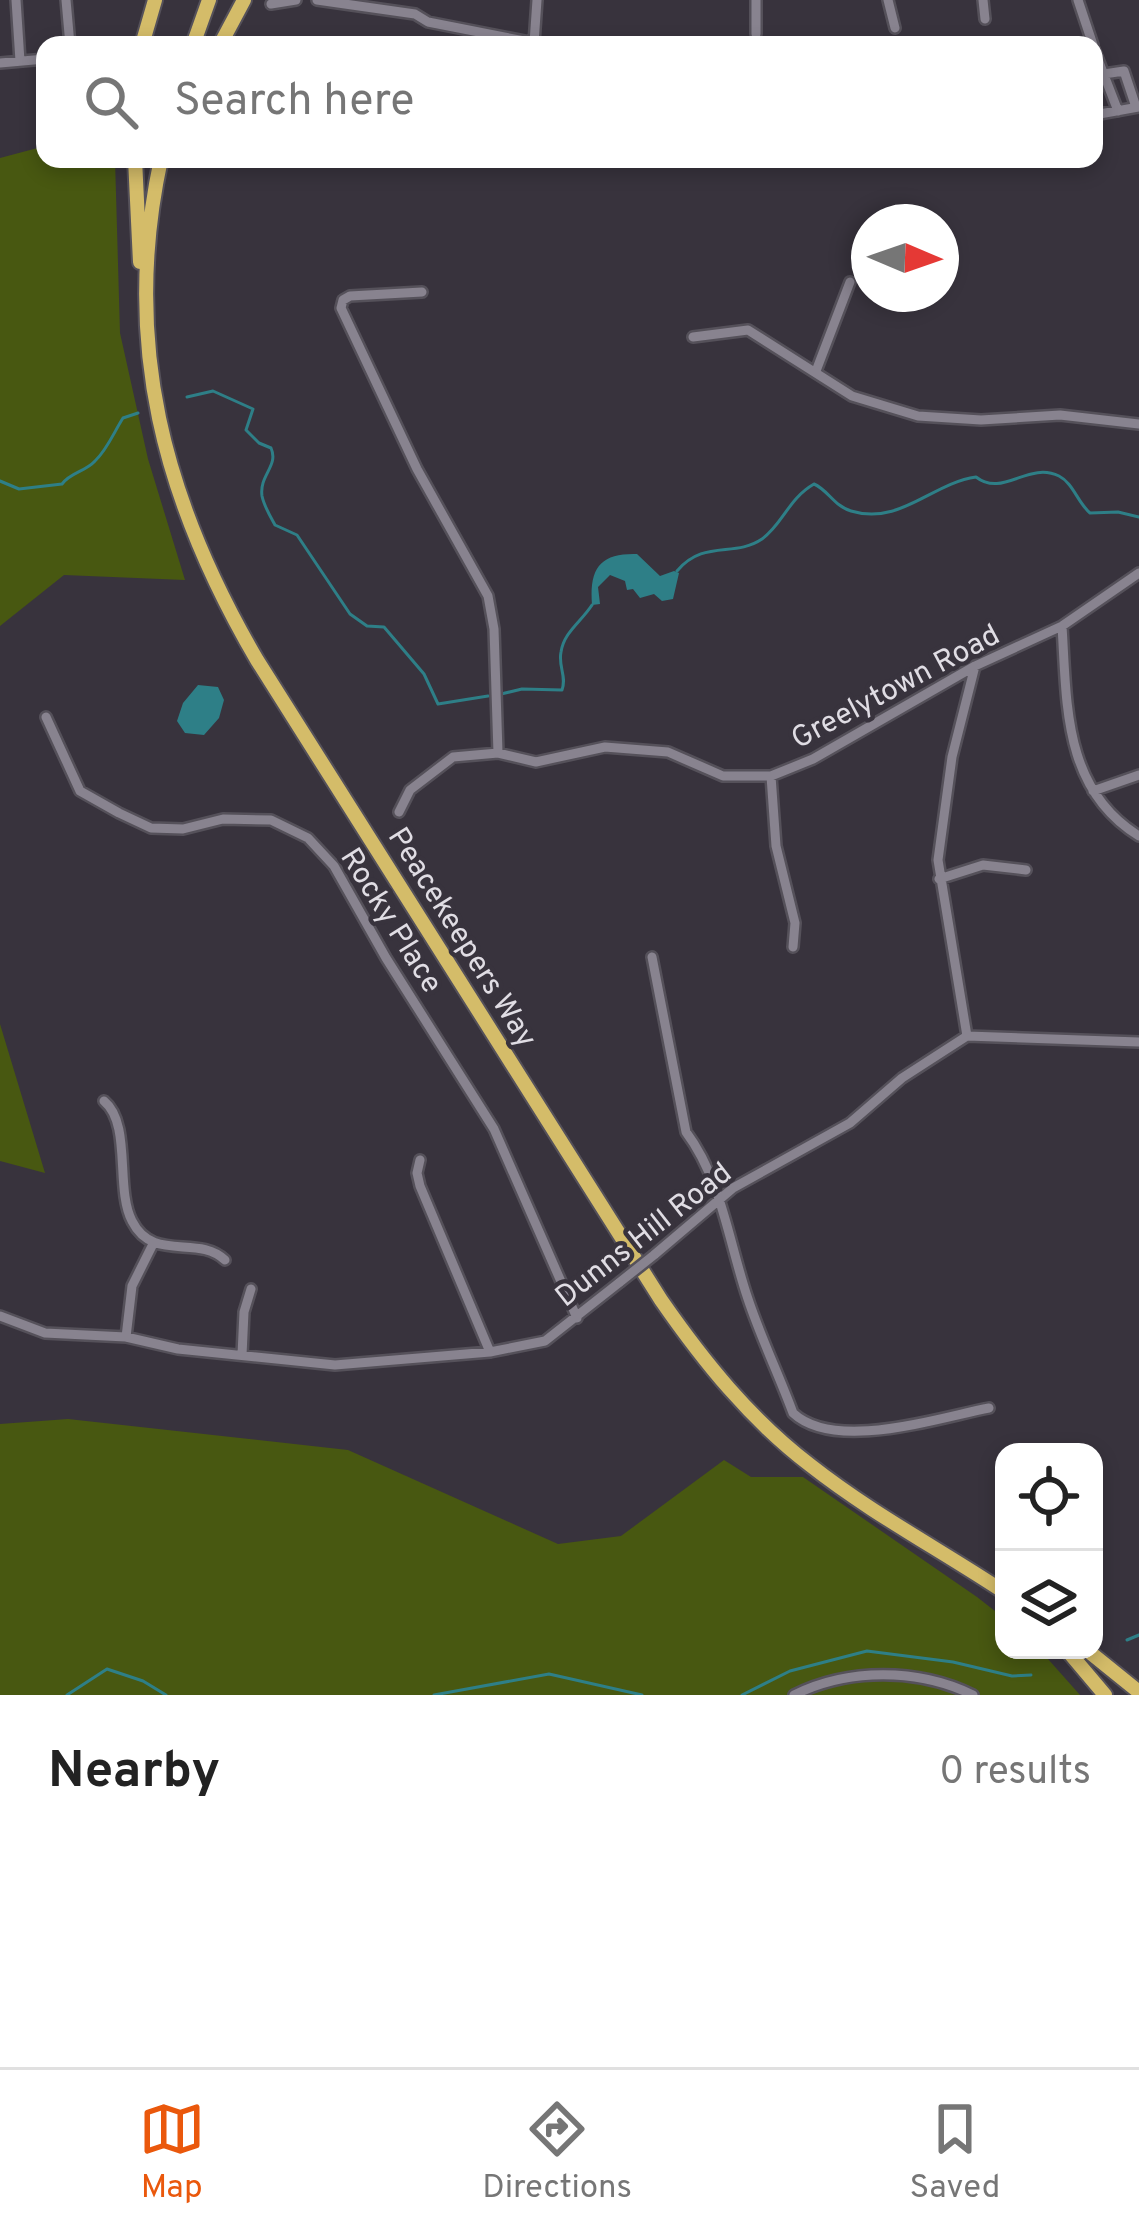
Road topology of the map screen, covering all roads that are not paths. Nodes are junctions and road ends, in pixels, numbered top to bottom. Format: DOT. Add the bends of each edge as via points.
graph roads {
  1 [pos="16,0"];
  2 [pos="66,0"];
  3 [pos="154,0"];
  4 [pos="209,0"];
  5 [pos="244,0"];
  6 [pos="296,0"];
  7 [pos="316,0"];
  8 [pos="415,0"];
  9 [pos="537,0"];
  10 [pos="756,0"];
  11 [pos="888,0"];
  12 [pos="983,0"];
  13 [pos="1078,0"];
  14 [pos="271,4"];
  15 [pos="415,14"];
  16 [pos="986,19"];
  17 [pos="895,28"];
  18 [pos="756,34"];
  19 [pos="69,36"];
  20 [pos="144,36"];
  21 [pos="196,36"];
  22 [pos="225,36"];
  23 [pos="499,36"];
  24 [pos="539,36"];
  25 [pos="1089,36"];
  26 [pos="36,60"];
  27 [pos="20,62"];
  28 [pos="0,63"];
  29 [pos="1104,74"];
  30 [pos="1138,107"];
  31 [pos="1118,111"];
  32 [pos="1103,114"];
  33 [pos="136,168"];
  34 [pos="159,168"];
  35 [pos="168,168"];
  36 [pos="146,272"];
  37 [pos="850,282"];
  38 [pos="422,292"];
  39 [pos="144,316"];
  40 [pos="694,337"];
  41 [pos="816,371"];
  42 [pos="1139,424"];
  43 [pos="1138,576"];
  44 [pos="1062,626"];
  45 [pos="975,666"];
  46 [pos="46,717"];
  47 [pos="499,753"];
  48 [pos="1139,775"];
  49 [pos="770,776"];
  50 [pos="1093,791"];
  51 [pos="399,812"];
  52 [pos="1139,836"];
  53 [pos="1026,869"];
  54 [pos="939,879"];
  55 [pos="793,946"];
  56 [pos="652,957"];
  57 [pos="967,1036"];
  58 [pos="1139,1042"];
  59 [pos="104,1101"];
  60 [pos="420,1160"];
  61 [pos="719,1200"];
  62 [pos="153,1244"];
  63 [pos="225,1260"];
  64 [pos="251,1289"];
  65 [pos="0,1316"];
  66 [pos="578,1318"];
  67 [pos="126,1337"];
  68 [pos="490,1352"];
  69 [pos="242,1355"];
  70 [pos="988,1408"];
  71 [pos="995,1587"];
  72 [pos="1075,1659"];
  73 [pos="1098,1659"];
  74 [pos="1139,1692"];
  75 [pos="794,1695"];
  76 [pos="973,1695"];
  77 [pos="1105,1695"];
  1 -- 27 [label="street"];
  2 -- 19 [label="street"];
  3 -- 20 [label="highway"];
  4 -- 21 [label="highway"];
  5 -- 22 [label="highway"];
  6 -- 14 [label="street"];
  7 -- 15 [label="street"];
  8 -- 15 [label="street"];
  9 -- 24 [label="street"];
  10 -- 18 [label="street"];
  11 -- 17 [label="street"];
  12 -- 16 [label="street"];
  13 -- 25 [label="street"];
  15 -- 23 [label="street"];
  26 -- 27 [label="street"];
  27 -- 28 [label="street"];
  29 -- 30 [label="street" via="1124,71"];
  29 -- 31 [label="street"];
  30 -- 31 [label="street"];
  31 -- 32 [label="street"];
  33 -- 39 [label="highway"];
  34 -- 36 [label="highway, Peacekeepers Way"];
  35 -- 36 [label="highway"];
  36 -- 39 [label="highway, Peacekeepers Way"];
  37 -- 41 [label="street"];
  38 -- 47 [label="street" via="350,296 341,308 488,596"];
  39 -- 71 [label="highway, Peacekeepers Way" via="160,434 239,629 661,1300 716,1375 807,1463"];
  40 -- 41 [label="street" via="748,330"];
  41 -- 42 [label="street" via="852,396 918,416 1060,415"];
  43 -- 44 [label="street, Greelytown Road"];
  44 -- 45 [label="street, Greelytown Road"];
  44 -- 50 [label="street" via="1069,732"];
  45 -- 49 [label="street, Greelytown Road"];
  45 -- 54 [label="street" via="952,757"];
  46 -- 66 [label="street, Rocky Place" via="80,791 119,813 151,828 271,820 308,838 334,866 494,1129"];
  47 -- 49 [label="street, Greelytown Road" via="536,763 605,747 668,752 723,776"];
  47 -- 51 [label="street, Greelytown Road" via="452,757 410,790"];
  48 -- 50 [label="street"];
  49 -- 55 [label="street"];
  50 -- 52 [label="street"];
  53 -- 54 [label="street" via="988,864"];
  54 -- 57 [label="street"];
  56 -- 61 [label="street" via="686,1132"];
  57 -- 58 [label="street"];
  57 -- 61 [label="street, Dunns Hill Road" via="850,1123"];
  59 -- 62 [label="street" via="116,1115 128,1214"];
  60 -- 68 [label="street" via="420,1186"];
  61 -- 66 [label="street, Dunns Hill Road, bridge"];
  61 -- 70 [label="street" via="748,1300 805,1425 866,1430"];
  62 -- 63 [label="street" via="213,1251"];
  62 -- 67 [label="street" via="132,1286"];
  64 -- 69 [label="street"];
  65 -- 67 [label="street, Dunns Hill Road" via="37,1331"];
  66 -- 68 [label="street, Dunns Hill Road" via="545,1341"];
  67 -- 69 [label="street, Dunns Hill Road"];
  68 -- 69 [label="street, Dunns Hill Road" via="329,1365"];
  72 -- 77 [label="highway"];
  73 -- 74 [label="highway"];
  75 -- 76 [label="street" via="888,1674"];
}
